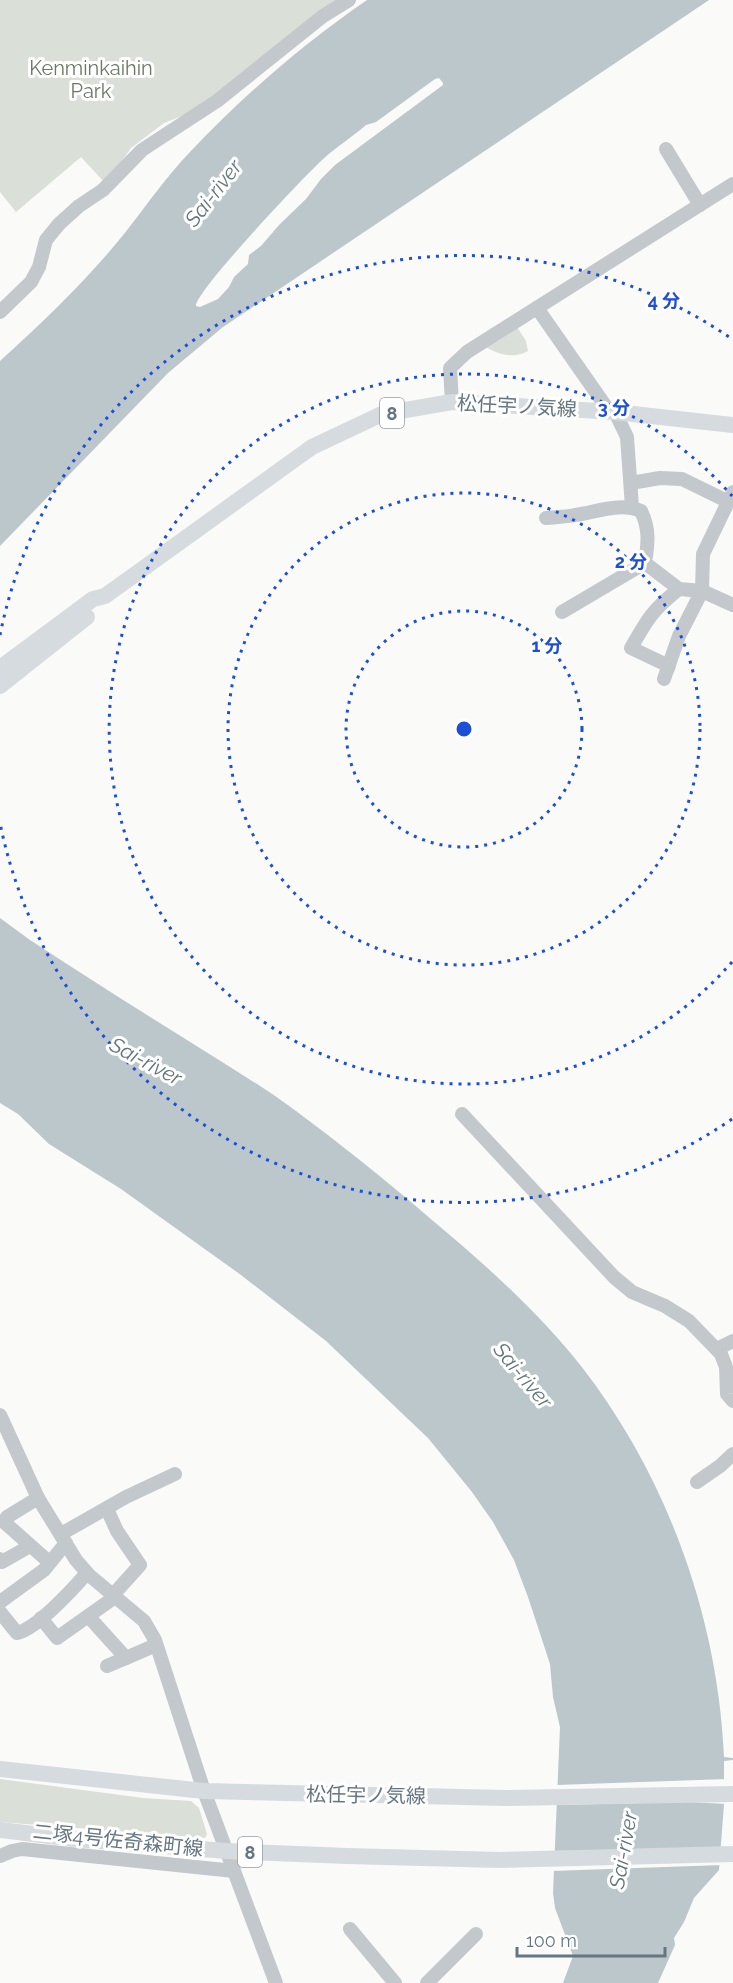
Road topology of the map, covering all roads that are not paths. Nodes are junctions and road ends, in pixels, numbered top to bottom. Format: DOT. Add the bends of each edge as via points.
graph roads {
  1 [pos="349,0"];
  2 [pos="666,148"];
  3 [pos="733,184"];
  4 [pos="700,205"];
  5 [pos="537,308"];
  6 [pos="0,312"];
  7 [pos="452,402"];
  8 [pos="612,412"];
  9 [pos="733,425"];
  10 [pos="631,483"];
  11 [pos="731,497"];
  12 [pos="632,507"];
  13 [pos="546,518"];
  14 [pos="645,563"];
  15 [pos="679,589"];
  16 [pos="702,591"];
  17 [pos="105,596"];
  18 [pos="733,605"];
  19 [pos="561,612"];
  20 [pos="669,666"];
  21 [pos="0,668"];
  22 [pos="664,679"];
  23 [pos="0,687"];
  24 [pos="462,1114"];
  25 [pos="733,1341"];
  26 [pos="717,1350"];
  27 [pos="733,1401"];
  28 [pos="0,1415"];
  29 [pos="733,1454"];
  30 [pos="175,1474"];
  31 [pos="697,1482"];
  32 [pos="38,1498"];
  33 [pos="107,1509"];
  34 [pos="3,1518"];
  35 [pos="63,1539"];
  36 [pos="30,1545"];
  37 [pos="0,1560"];
  38 [pos="49,1562"];
  39 [pos="87,1573"];
  40 [pos="114,1596"];
  41 [pos="0,1602"];
  42 [pos="0,1612"];
  43 [pos="89,1617"];
  44 [pos="41,1618"];
  45 [pos="156,1645"];
  46 [pos="126,1658"];
  47 [pos="107,1666"];
  48 [pos="0,1769"];
  49 [pos="204,1791"];
  50 [pos="733,1794"];
  51 [pos="0,1830"];
  52 [pos="22,1833"];
  53 [pos="226,1851"];
  54 [pos="6,1853"];
  55 [pos="733,1854"];
  56 [pos="234,1871"];
  57 [pos="350,1929"];
  58 [pos="476,1934"];
  59 [pos="276,1983"];
  60 [pos="395,1983"];
  61 [pos="427,1983"];
  1 -- 6 [label="street" via="323,16 217,101 142,150 103,190 58,224 46,240 31,282"];
  2 -- 4 [label="street"];
  3 -- 4 [label="street"];
  4 -- 5 [label="street"];
  5 -- 7 [label="street" via="467,352 450,368"];
  5 -- 8 [label="street"];
  7 -- 8 [label="main road, 松任宇ノ気線 / 8"];
  7 -- 17 [label="main road, 松任宇ノ気線 / 8" via="382,414 312,447"];
  8 -- 9 [label="main road, 松任宇ノ気線 / 8"];
  8 -- 10 [label="street" via="627,438"];
  10 -- 11 [label="street" via="660,477 682,479"];
  10 -- 12 [label="street"];
  11 -- 16 [label="street" via="703,554"];
  12 -- 13 [label="street"];
  12 -- 14 [label="street" via="641,511 646,521 649,538"];
  14 -- 15 [label="street"];
  14 -- 19 [label="street"];
  15 -- 16 [label="street"];
  15 -- 20 [label="street" via="650,615 631,648"];
  16 -- 18 [label="street"];
  16 -- 20 [label="street"];
  17 -- 21 [label="main road, 松任宇ノ気線 / 8" via="93,599"];
  17 -- 23 [label="main road, 松任宇ノ気線 / 8" via="100,607"];
  20 -- 22 [label="street"];
  24 -- 26 [label="street" via="615,1277 632,1292 689,1321"];
  25 -- 26 [label="street"];
  26 -- 27 [label="street" via="726,1367 727,1394"];
  28 -- 32 [label="street"];
  29 -- 31 [label="street"];
  30 -- 33 [label="street"];
  32 -- 34 [label="street"];
  32 -- 35 [label="street"];
  33 -- 35 [label="street"];
  33 -- 40 [label="street" via="140,1565"];
  34 -- 36 [label="street"];
  35 -- 38 [label="street"];
  35 -- 39 [label="street"];
  36 -- 37 [label="street"];
  36 -- 38 [label="street"];
  38 -- 41 [label="street"];
  39 -- 40 [label="street"];
  39 -- 44 [label="street"];
  40 -- 43 [label="street"];
  40 -- 45 [label="street" via="144,1621"];
  42 -- 44 [label="street" via="17,1633"];
  43 -- 44 [label="street" via="57,1638"];
  43 -- 46 [label="street"];
  45 -- 46 [label="street"];
  45 -- 49 [label="street"];
  46 -- 47 [label="street"];
  48 -- 49 [label="main road, 松任宇ノ気線"];
  49 -- 50 [label="main road, 松任宇ノ気線" via="506,1798"];
  49 -- 53 [label="street"];
  51 -- 52 [label="main road, 8"];
  52 -- 53 [label="main road, 8"];
  52 -- 54 [label="street"];
  53 -- 55 [label="main road, 8" via="500,1860"];
  53 -- 56 [label="street"];
  54 -- 56 [label="street, 二塚4号佐奇森町線" via="22,1849"];
  56 -- 59 [label="street"];
  57 -- 60 [label="street"];
  58 -- 61 [label="street"];
}
